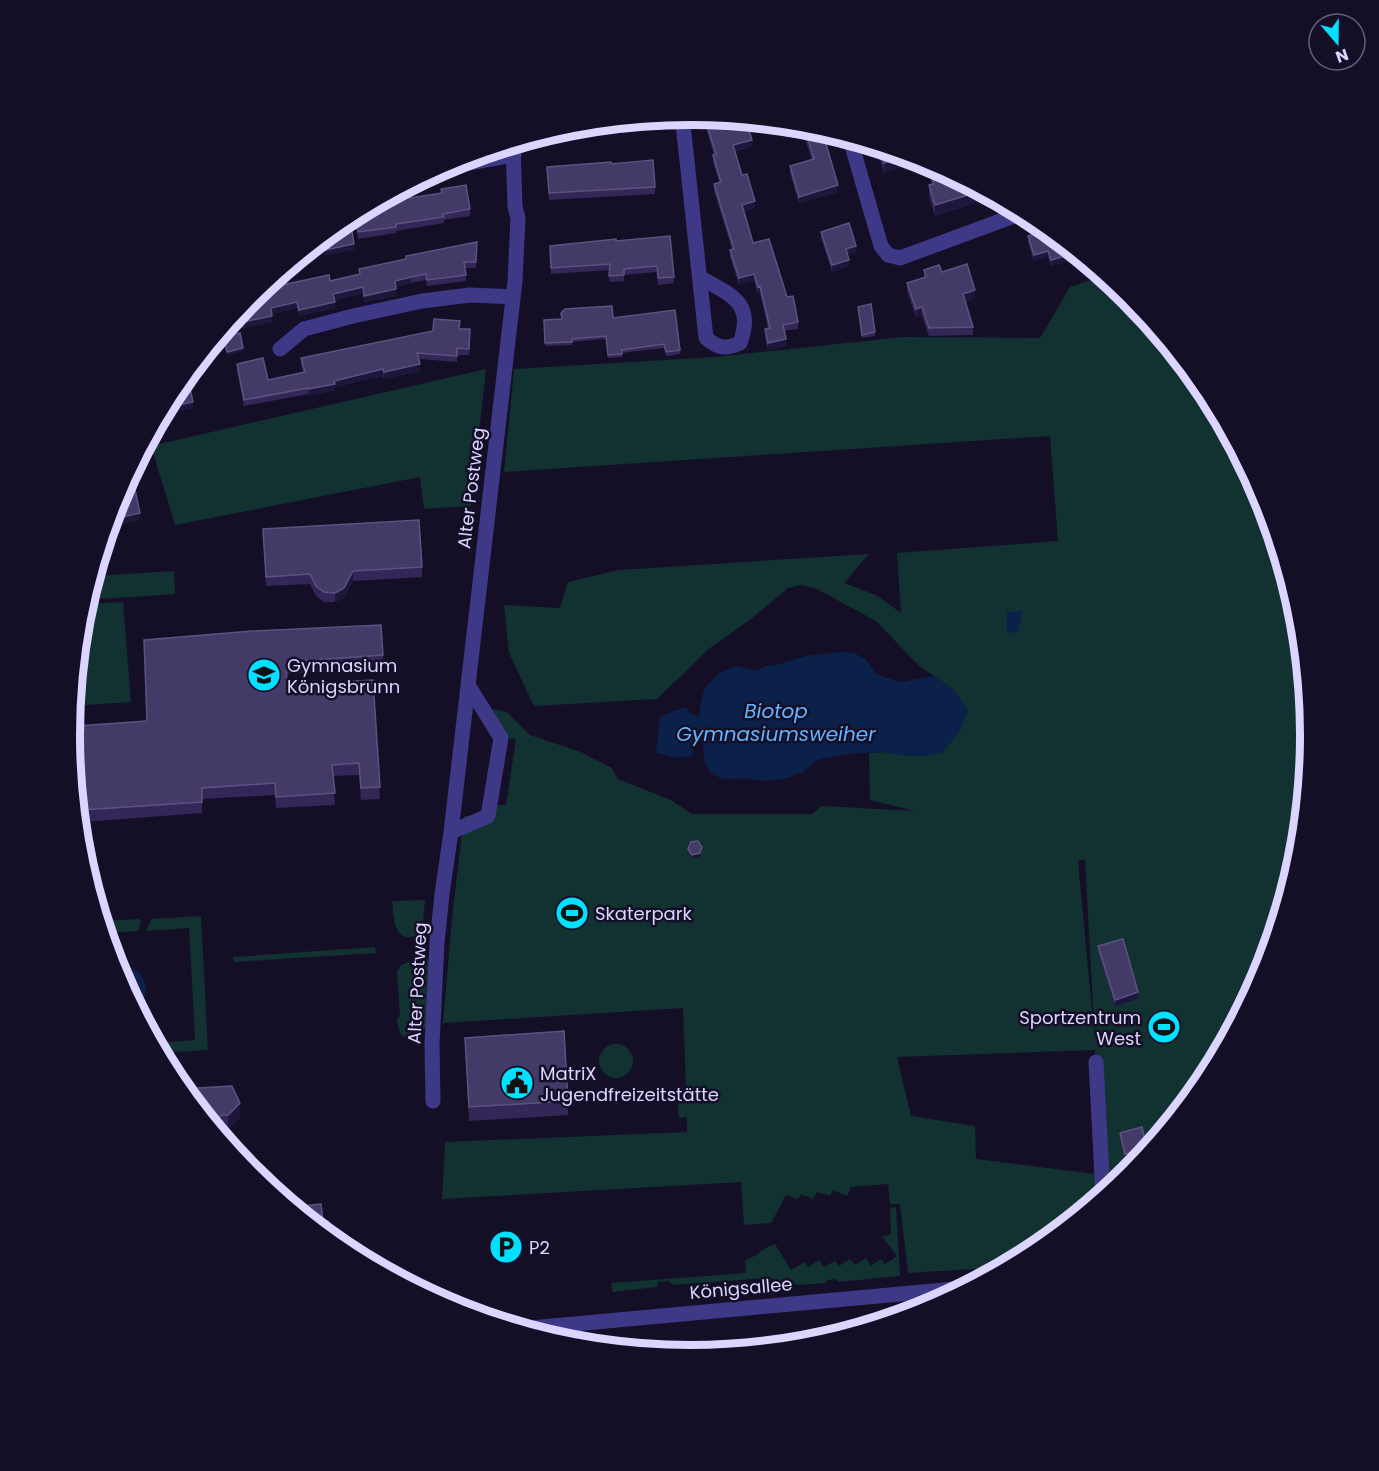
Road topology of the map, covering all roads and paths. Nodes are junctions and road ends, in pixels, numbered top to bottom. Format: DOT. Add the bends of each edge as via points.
graph roads {
  1 [pos="683,125"];
  2 [pos="853,148"];
  3 [pos="514,152"];
  4 [pos="1011,217"];
  5 [pos="701,278"];
  6 [pos="513,297"];
  7 [pos="280,349"];
  8 [pos="468,685"];
  9 [pos="451,832"];
  10 [pos="1096,1062"];
  11 [pos="433,1101"];
  12 [pos="1102,1184"];
  13 [pos="943,1290"];
  14 [pos="541,1327"];
  1 -- 5 [label="street"];
  2 -- 4 [label="street" via="881,246 888,255 900,258"];
  3 -- 6 [label="street, Alter Postweg" via="518,218"];
  6 -- 7 [label="street" via="422,301 353,316 304,329"];
  6 -- 8 [label="street, Alter Postweg"];
  8 -- 9 [label="street, Alter Postweg"];
  8 -- 9 [label="street" via="501,738 488,816"];
  9 -- 11 [label="street, Alter Postweg" via="437,943"];
  10 -- 12 [label="street"];
  13 -- 14 [label="street, Königsallee"];
}
